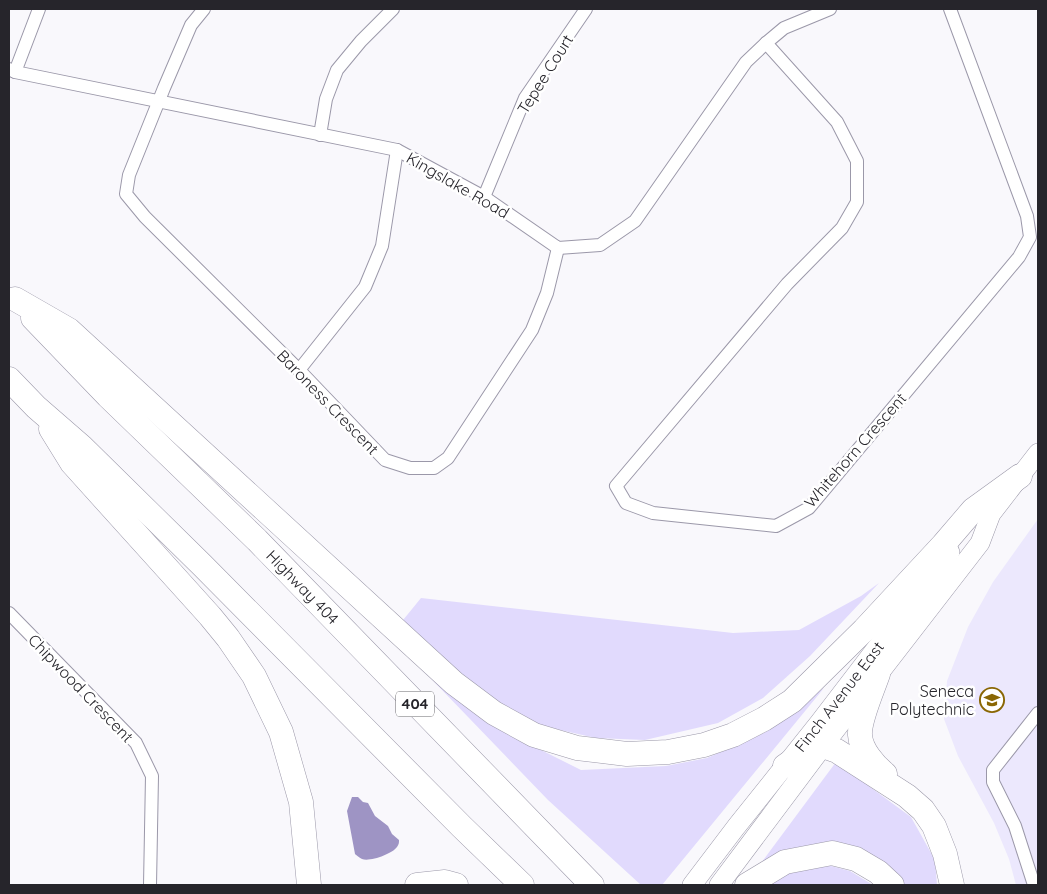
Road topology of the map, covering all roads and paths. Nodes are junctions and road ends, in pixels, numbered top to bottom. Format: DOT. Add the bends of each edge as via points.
graph roads {
  1 [pos="39,9"];
  2 [pos="204,9"];
  3 [pos="394,9"];
  4 [pos="586,9"];
  5 [pos="830,9"];
  6 [pos="950,9"];
  7 [pos="766,43"];
  8 [pos="12,70"];
  9 [pos="158,101"];
  10 [pos="320,134"];
  11 [pos="397,150"];
  12 [pos="484,197"];
  13 [pos="558,248"];
  14 [pos="12,297"];
  15 [pos="299,370"];
  16 [pos="9,378"];
  17 [pos="36,407"];
  18 [pos="1038,453"];
  19 [pos="1020,476"];
  20 [pos="991,514"];
  21 [pos="9,613"];
  22 [pos="878,674"];
  23 [pos="1038,713"];
  24 [pos="823,746"];
  25 [pos="784,766"];
  26 [pos="907,796"];
  27 [pos="574,867"];
  28 [pos="150,885"];
  29 [pos="309,885"];
  30 [pos="417,885"];
  31 [pos="456,885"];
  32 [pos="522,885"];
  33 [pos="592,885"];
  34 [pos="599,885"];
  35 [pos="692,885"];
  36 [pos="719,885"];
  37 [pos="747,885"];
  38 [pos="892,885"];
  39 [pos="952,885"];
  40 [pos="1034,885"];
  1 -- 8 [label="street"];
  2 -- 9 [label="street" via="191,25"];
  3 -- 10 [label="street" via="337,70 326,99"];
  4 -- 12 [label="street, Tepee Court" via="525,98"];
  5 -- 7 [label="street" via="784,28"];
  6 -- 7 [label="street, Whitehorn Crescent" via="1027,216 1030,237 1019,257 809,508 776,526 653,513 626,503 616,486 787,284 842,228 857,202 857,161 837,122"];
  7 -- 13 [label="street" via="746,62 635,221 600,245"];
  8 -- 9 [label="street, Kingslake Road"];
  9 -- 10 [label="street, Kingslake Road"];
  9 -- 15 [label="street, Baroness Crescent" via="129,175 126,194 145,217"];
  10 -- 11 [label="street, Kingslake Road"];
  11 -- 12 [label="street, Kingslake Road"];
  11 -- 15 [label="street" via="382,246 365,287"];
  12 -- 13 [label="street, Kingslake Road"];
  13 -- 15 [label="street, Baroness Crescent" via="547,293 532,330 448,458 434,468 410,468 385,460"];
  14 -- 19 [label="highway" via="68,330 454,683 494,713 534,735 577,748 627,754 668,752 733,735 764,719 792,701 864,630 973,510"];
  14 -- 27 [label="highway, Highway 404 / 404" via="108,396 257,540"];
  16 -- 17 [label="highway"];
  17 -- 29 [label="highway" via="72,463 210,616 254,676 281,732 301,802"];
  17 -- 32 [label="highway" via="82,447"];
  18 -- 19 [label="main road, Finch Avenue East"];
  19 -- 20 [label="main road, Finch Avenue East"];
  20 -- 22 [label="main road, Finch Avenue East" via="980,542"];
  20 -- 25 [label="main road, Finch Avenue East" via="966,531"];
  21 -- 28 [label="street, Chipwood Crescent" via="136,743 152,776"];
  22 -- 24 [label="main road, Finch Avenue East"];
  22 -- 26 [label="highway" via="861,723 860,736 872,761 899,784"];
  23 -- 40 [label="street" via="993,770 993,782 1015,826"];
  24 -- 25 [label="highway" via="808,750"];
  24 -- 26 [label="highway" via="837,751"];
  24 -- 36 [label="main road, Finch Avenue East"];
  25 -- 35 [label="main road, Finch Avenue East"];
  26 -- 39 [label="highway" via="923,810 934,826"];
  27 -- 33 [label="highway, Highway 404 / 404"];
  27 -- 34 [label="highway"];
  30 -- 31 [label="highway" via="445,882"];
  37 -- 38 [label="highway" via="785,862 832,853 856,859"];
}
